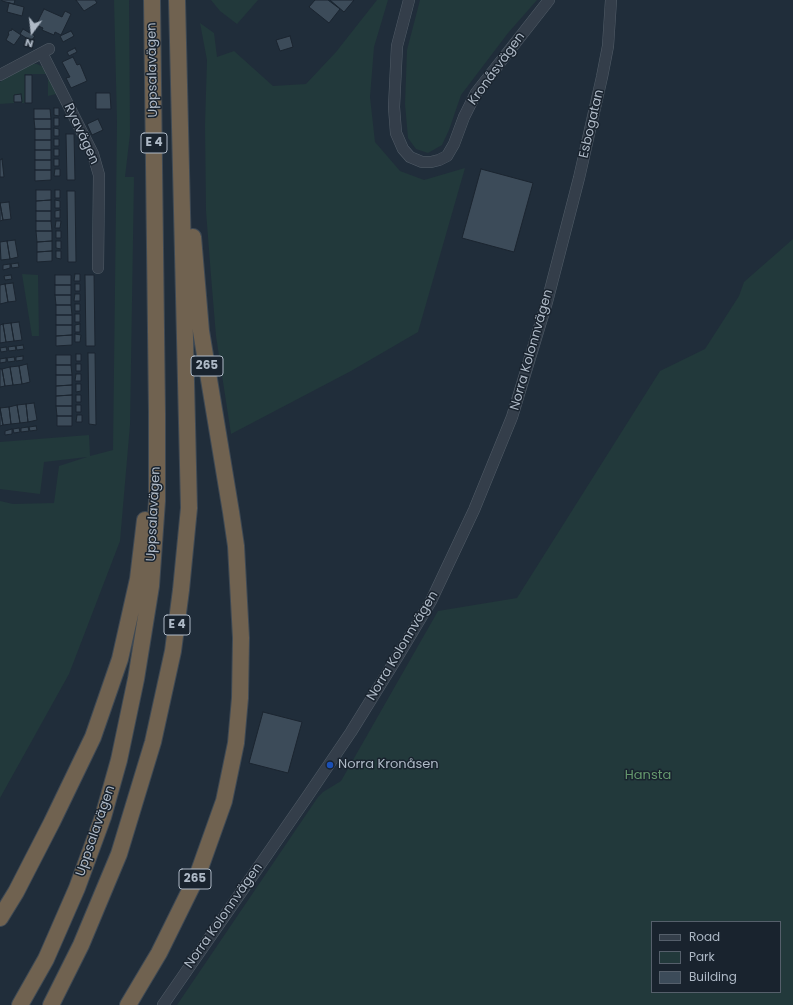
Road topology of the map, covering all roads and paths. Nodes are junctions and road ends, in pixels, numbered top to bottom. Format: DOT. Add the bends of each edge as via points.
graph roads {
  1 [pos="152,0"];
  2 [pos="177,0"];
  3 [pos="409,0"];
  4 [pos="548,0"];
  5 [pos="611,0"];
  6 [pos="0,75"];
  7 [pos="180,90"];
  8 [pos="561,245"];
  9 [pos="98,268"];
  10 [pos="157,413"];
  11 [pos="16,892"];
  12 [pos="0,918"];
  13 [pos="0,922"];
  14 [pos="20,1005"];
  15 [pos="51,1005"];
  16 [pos="128,1005"];
  17 [pos="163,1005"];
  1 -- 10 [label="highway, Uppsalavägen / E 4"];
  2 -- 7 [label="highway, Uppsalavägen / E 4"];
  3 -- 4 [label="street, Kronåsvägen" via="397,46 394,107 396,133 403,149 410,157 422,162 431,162 446,156 454,144 476,93"];
  5 -- 8 [label="street, Esbogatan" via="608,46 602,77"];
  6 -- 9 [label="street, Ryavägen" via="46,51 93,154 99,175"];
  7 -- 15 [label="highway, Uppsalavägen / E 4" via="189,508 173,651 153,742 119,854 81,945"];
  7 -- 16 [label="highway, 265" via="201,331 236,546 241,638 240,698 236,743 224,801 198,874"];
  8 -- 17 [label="street, Norra Kolonnvägen" via="547,302 512,418 474,510 431,601 333,758"];
  10 -- 11 [label="highway" via="152,438 138,579 120,659 93,737"];
  10 -- 14 [label="highway, Uppsalavägen / E 4" via="157,501 151,586 136,679 119,760 103,817 77,888 46,959"];
  11 -- 12 [label="highway"];
  11 -- 13 [label="highway"];
}
